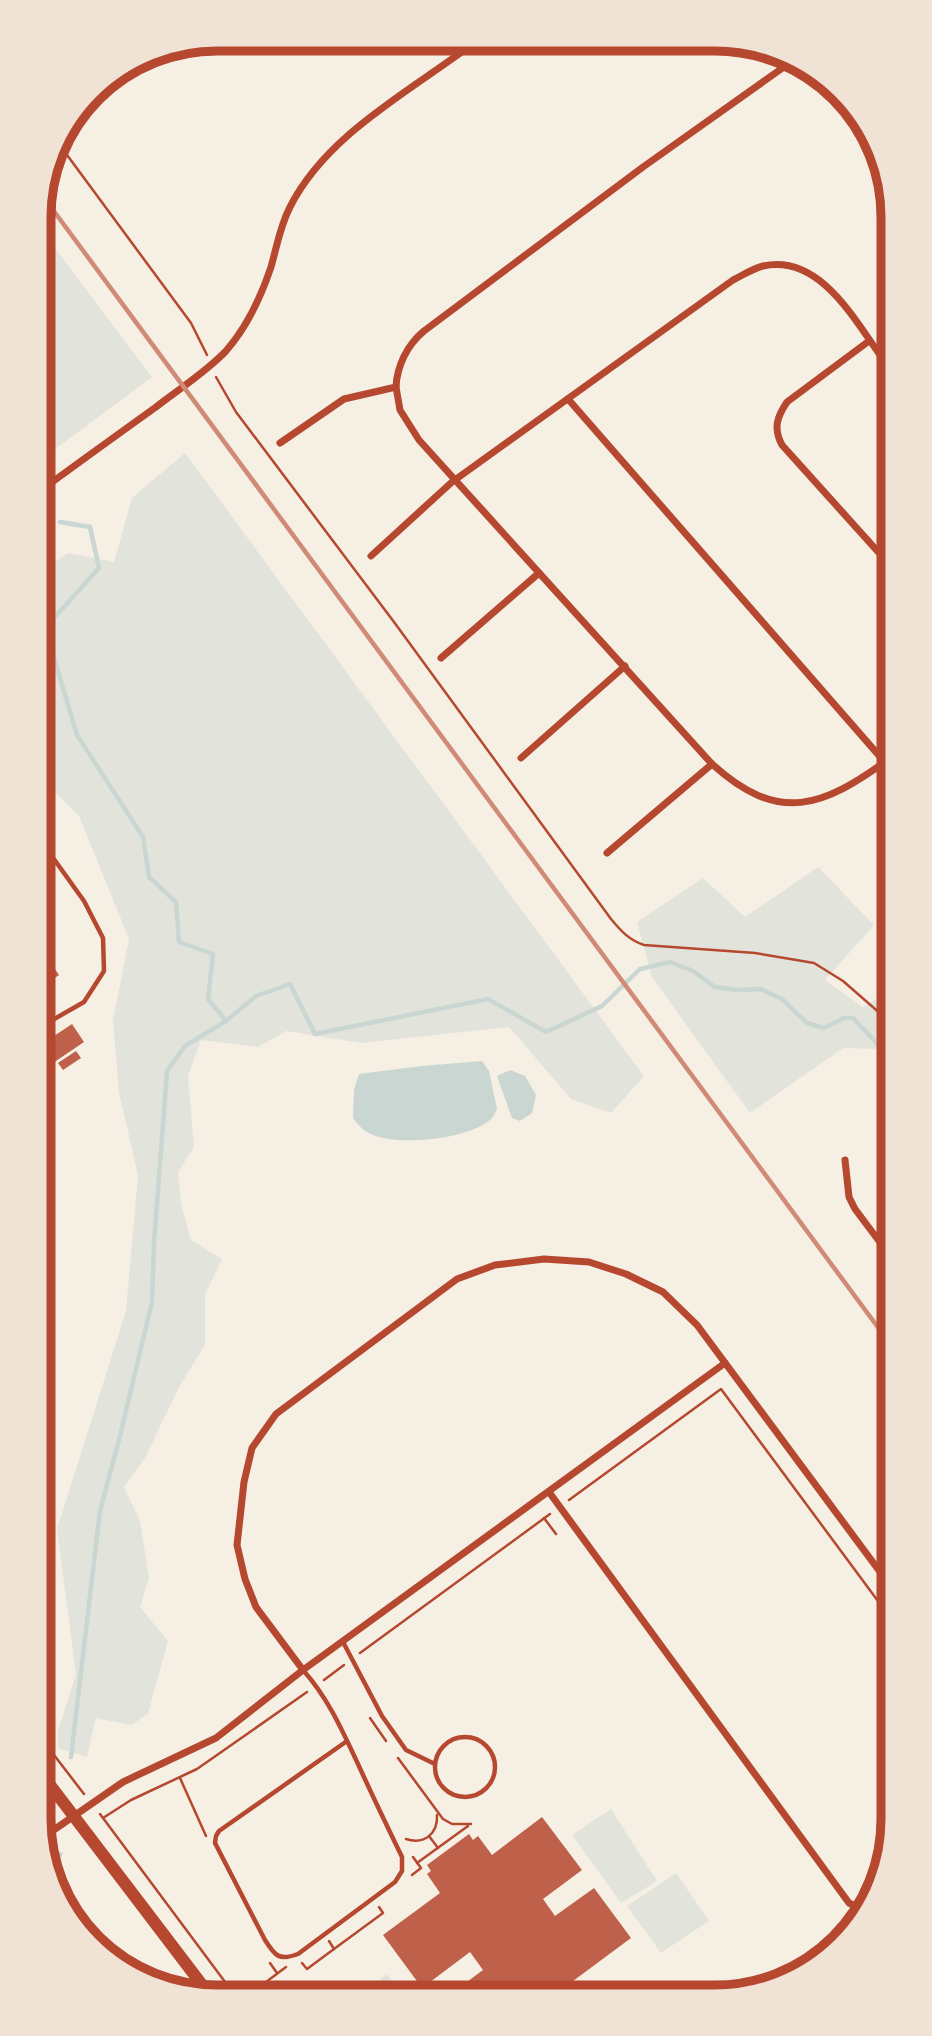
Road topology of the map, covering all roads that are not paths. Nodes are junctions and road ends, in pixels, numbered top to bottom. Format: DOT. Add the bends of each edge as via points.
graph roads {
  1 [pos="463,51"];
  2 [pos="785,66"];
  3 [pos="869,341"];
  4 [pos="881,357"];
  5 [pos="396,387"];
  6 [pos="568,399"];
  7 [pos="280,443"];
  8 [pos="457,480"];
  9 [pos="51,483"];
  10 [pos="881,555"];
  11 [pos="371,556"];
  12 [pos="539,573"];
  13 [pos="441,658"];
  14 [pos="625,666"];
  15 [pos="881,754"];
  16 [pos="521,758"];
  17 [pos="712,764"];
  18 [pos="881,766"];
  19 [pos="607,853"];
  20 [pos="51,855"];
  21 [pos="51,1021"];
  22 [pos="845,1160"];
  23 [pos="881,1244"];
  24 [pos="725,1363"];
  25 [pos="549,1492"];
  26 [pos="881,1573"];
  27 [pos="343,1642"];
  28 [pos="303,1670"];
  29 [pos="347,1741"];
  30 [pos="435,1764"];
  31 [pos="51,1786"];
  32 [pos="74,1817"];
  33 [pos="52,1832"];
  34 [pos="856,1906"];
  35 [pos="202,1984"];
  1 -- 9 [label="street" via="324,155 289,207 261,293 245,327 225,352"];
  2 -- 5 [label="street" via="424,331 399,366"];
  3 -- 4 [label="street"];
  3 -- 6 [label="street" via="825,283 804,270 766,265 733,280"];
  3 -- 10 [label="street" via="788,402 776,426 782,445"];
  5 -- 7 [label="street" via="344,399"];
  5 -- 8 [label="street" via="407,424"];
  6 -- 8 [label="street"];
  6 -- 15 [label="street"];
  8 -- 11 [label="street"];
  8 -- 12 [label="street"];
  12 -- 13 [label="street"];
  12 -- 14 [label="street"];
  14 -- 16 [label="street"];
  14 -- 17 [label="street"];
  17 -- 18 [label="street" via="730,780 764,798 800,802 842,791"];
  17 -- 19 [label="street"];
  20 -- 21 [label="lane" via="84,901 103,938 104,971 84,1002"];
  22 -- 23 [label="street" via="849,1197"];
  24 -- 25 [label="street"];
  24 -- 26 [label="street"];
  24 -- 28 [label="street" via="697,1325 663,1293 589,1262 544,1259 495,1265 457,1279 276,1414 253,1448 237,1545 256,1607"];
  25 -- 27 [label="street"];
  25 -- 34 [label="street" via="849,1903"];
  27 -- 28 [label="street"];
  27 -- 30 [label="lane" via="382,1716 406,1750"];
  28 -- 29 [label="lane" via="317,1685"];
  28 -- 32 [label="street" via="216,1738 123,1782"];
  29 -- 29 [label="lane" via="216,1836 215,1843 265,1940 274,1954 286,1958 298,1954 395,1882 402,1871 402,1857"];
  30 -- 30 [label="lane" via="439,1784 455,1796 475,1796 495,1774 487,1746 470,1737 443,1746"];
  31 -- 32 [label="street"];
  32 -- 33 [label="street"];
  32 -- 35 [label="street"];
}
